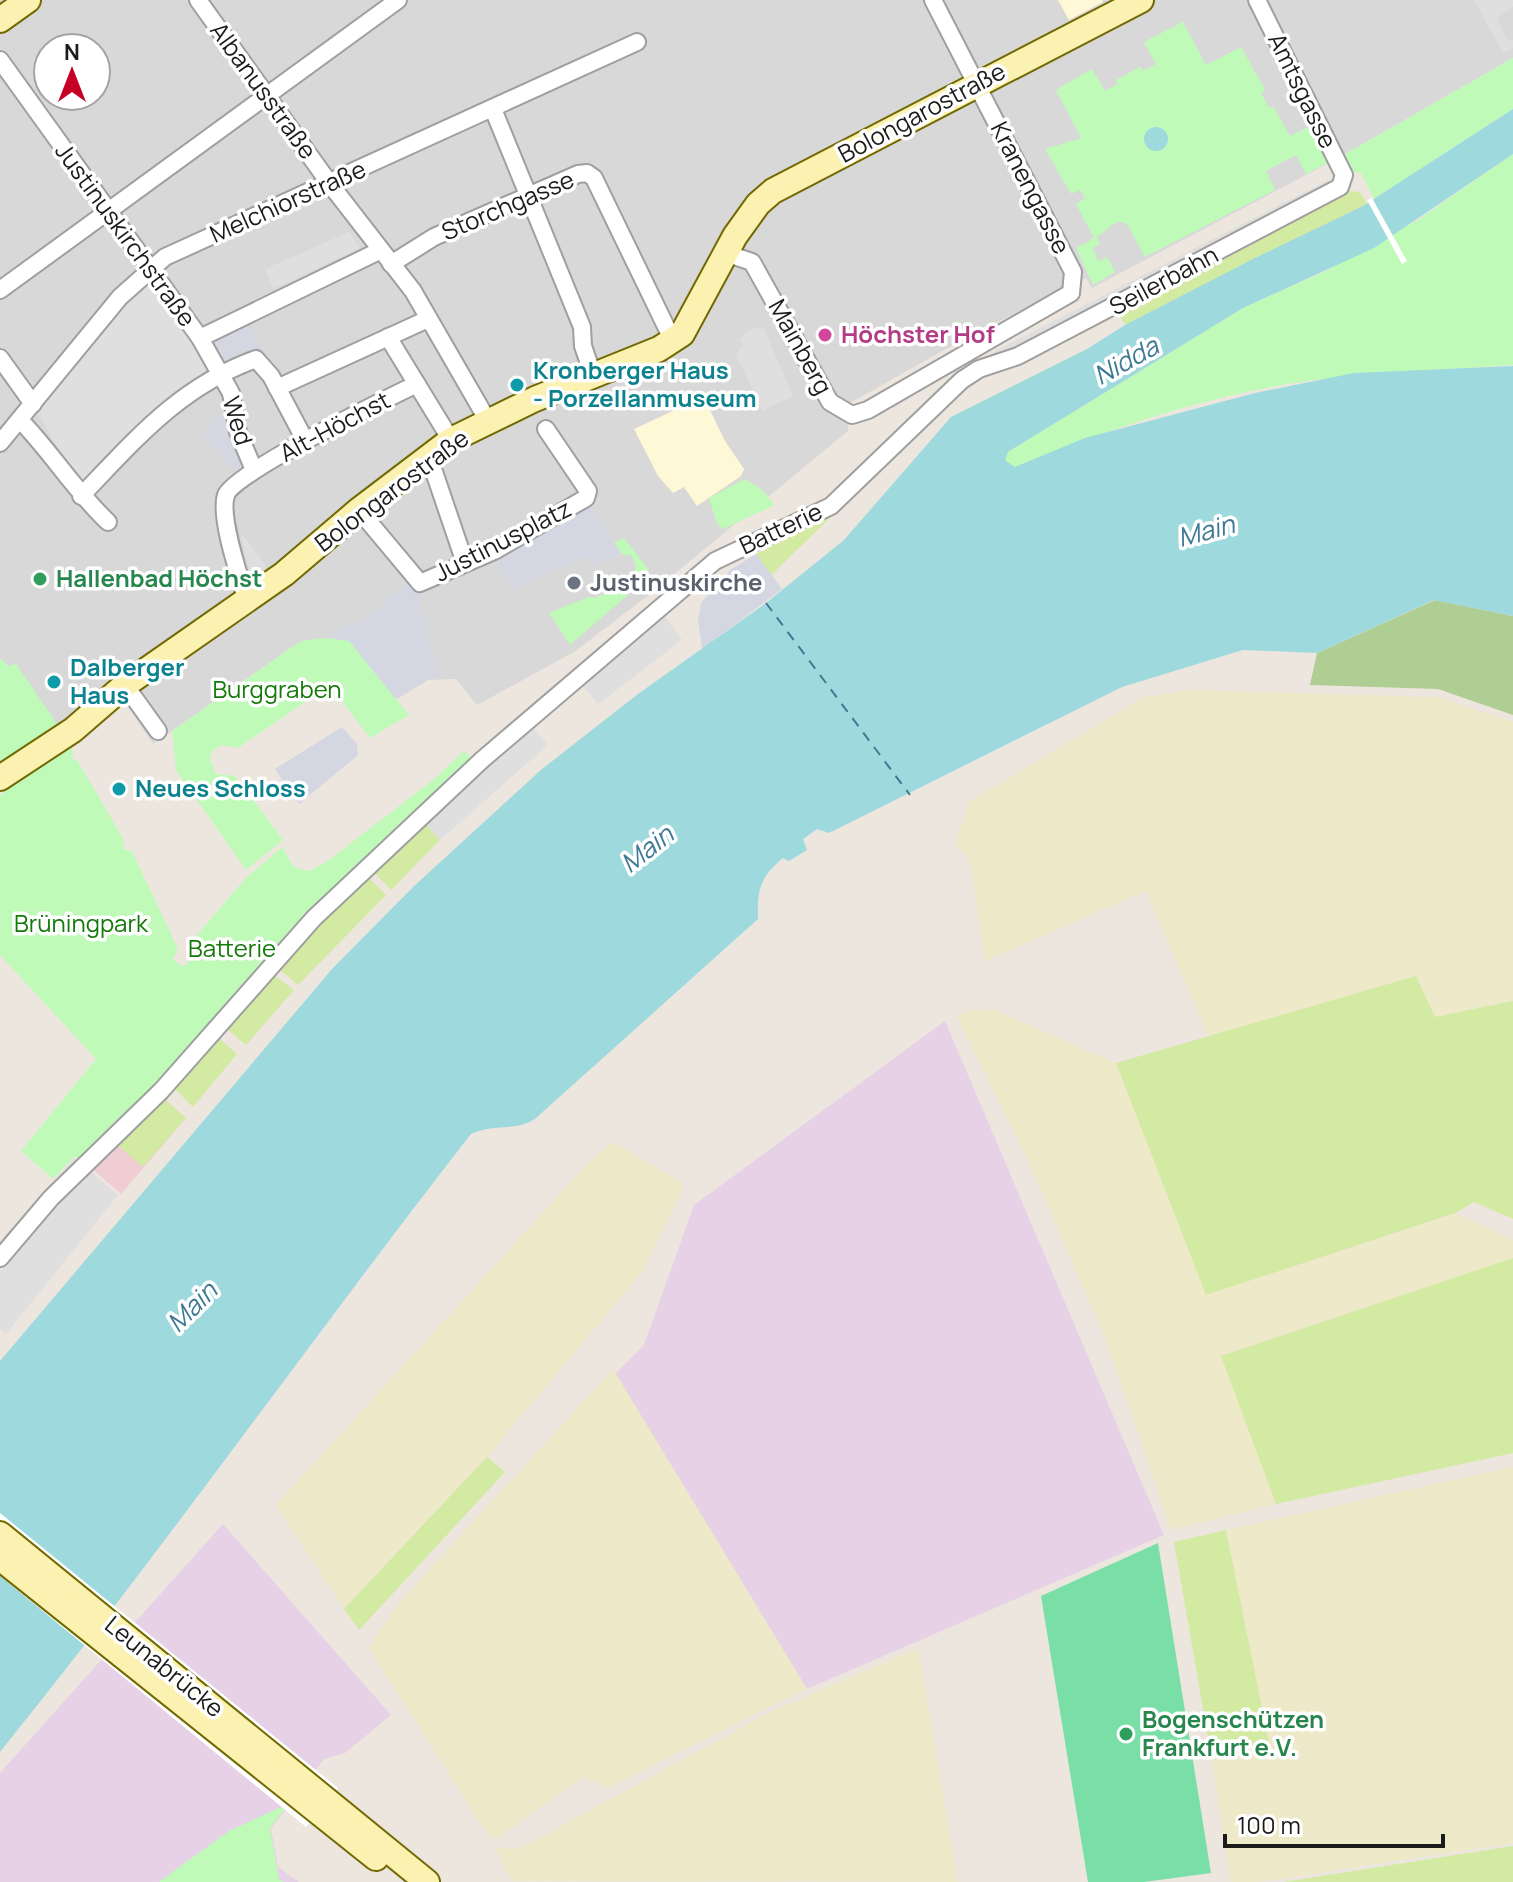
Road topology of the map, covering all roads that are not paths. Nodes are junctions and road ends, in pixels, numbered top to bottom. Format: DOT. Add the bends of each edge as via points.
graph roads {
  1 [pos="28,0"];
  2 [pos="198,0"];
  3 [pos="398,0"];
  4 [pos="933,0"];
  5 [pos="1141,0"];
  6 [pos="1257,0"];
  7 [pos="0,20"];
  8 [pos="637,42"];
  9 [pos="0,60"];
  10 [pos="976,84"];
  11 [pos="266,96"];
  12 [pos="493,109"];
  13 [pos="1344,183"];
  14 [pos="330,184"];
  15 [pos="531,196"];
  16 [pos="108,210"];
  17 [pos="381,250"];
  18 [pos="725,253"];
  19 [pos="391,264"];
  20 [pos="150,267"];
  21 [pos="0,290"];
  22 [pos="1071,293"];
  23 [pos="428,319"];
  24 [pos="388,337"];
  25 [pos="200,338"];
  26 [pos="673,341"];
  27 [pos="971,354"];
  28 [pos="0,358"];
  29 [pos="979,369"];
  30 [pos="220,372"];
  31 [pos="593,375"];
  32 [pos="417,384"];
  33 [pos="277,388"];
  34 [pos="33,404"];
  35 [pos="20,420"];
  36 [pos="488,421"];
  37 [pos="546,429"];
  38 [pos="451,440"];
  39 [pos="306,442"];
  40 [pos="0,443"];
  41 [pos="429,457"];
  42 [pos="254,470"];
  43 [pos="81,496"];
  44 [pos="359,510"];
  45 [pos="108,522"];
  46 [pos="465,563"];
  47 [pos="246,598"];
  48 [pos="125,685"];
  49 [pos="158,731"];
  50 [pos="0,778"];
  51 [pos="0,1258"];
  52 [pos="0,1534"];
  53 [pos="0,1558"];
  54 [pos="323,1806"];
  55 [pos="411,1882"];
  56 [pos="427,1882"];
  1 -- 7 [label="street"];
  2 -- 11 [label="street, Albanusstraße"];
  3 -- 11 [label="street"];
  4 -- 10 [label="street, Kranengasse"];
  5 -- 10 [label="street, Bolongarostraße"];
  6 -- 13 [label="street, Amtsgasse"];
  8 -- 12 [label="street, Melchiorstraße"];
  9 -- 16 [label="street, Justinuskirchstraße"];
  10 -- 18 [label="street, Bolongarostraße" via="773,191"];
  10 -- 22 [label="street, Kranengasse" via="1073,272"];
  11 -- 14 [label="street, Albanusstraße"];
  11 -- 16 [label="street"];
  12 -- 14 [label="street, Melchiorstraße"];
  12 -- 15 [label="street"];
  13 -- 29 [label="street, Seilerbahn" via="1111,309 1018,356"];
  14 -- 17 [label="street, Albanusstraße"];
  14 -- 20 [label="street, Melchiorstraße"];
  15 -- 19 [label="street, Storchgasse" via="434,237"];
  15 -- 26 [label="street, Storchgasse" via="578,174 594,178"];
  15 -- 31 [label="street" via="582,327"];
  16 -- 20 [label="street, Justinuskirchstraße"];
  16 -- 21 [label="street"];
  17 -- 19 [label="street, Albanusstraße"];
  17 -- 25 [label="street"];
  18 -- 26 [label="street, Bolongarostraße" via="690,323"];
  18 -- 27 [label="street, Mainberg" via="744,257 758,270 830,402 847,414 868,410"];
  19 -- 23 [label="street, Albanusstraße"];
  20 -- 25 [label="street, Justinuskirchstraße"];
  20 -- 34 [label="street, Melchiorstraße"];
  22 -- 27 [label="street, Mainberg"];
  23 -- 24 [label="street"];
  23 -- 36 [label="street, Albanusstraße"];
  24 -- 32 [label="street"];
  24 -- 33 [label="street"];
  25 -- 30 [label="street, Justinuskirchstraße"];
  26 -- 31 [label="street, Bolongarostraße"];
  27 -- 29 [label="street"];
  28 -- 34 [label="street"];
  29 -- 51 [label="street, Batterie" via="831,506 715,561 483,759 314,918 170,1081 51,1198"];
  30 -- 33 [label="street" via="256,359"];
  30 -- 42 [label="street, Wed"];
  30 -- 43 [label="street" via="170,404"];
  31 -- 36 [label="street, Bolongarostraße"];
  32 -- 38 [label="street"];
  32 -- 39 [label="street, Alt-Höchst"];
  33 -- 39 [label="street"];
  34 -- 35 [label="street, Melchiorstraße"];
  35 -- 40 [label="street, Melchiorstraße"];
  35 -- 43 [label="street"];
  36 -- 38 [label="street, Bolongarostraße"];
  37 -- 46 [label="street, Justinusplatz" via="588,491 586,498"];
  38 -- 41 [label="street, Bolongarostraße"];
  39 -- 42 [label="street, Alt-Höchst"];
  41 -- 44 [label="street, Bolongarostraße"];
  41 -- 46 [label="street"];
  42 -- 47 [label="street, Wed" via="224,498"];
  43 -- 45 [label="street"];
  44 -- 46 [label="street, Justinusplatz" via="420,583"];
  44 -- 47 [label="street, Bolongarostraße" via="284,574"];
  47 -- 48 [label="street, Bolongarostraße"];
  48 -- 49 [label="street"];
  48 -- 50 [label="street, Bolongarostraße" via="73,730"];
  52 -- 54 [label="street, Leunabrücke"];
  53 -- 54 [label="street, Leunabrücke"];
  54 -- 55 [label="street"];
  54 -- 56 [label="street"];
}
